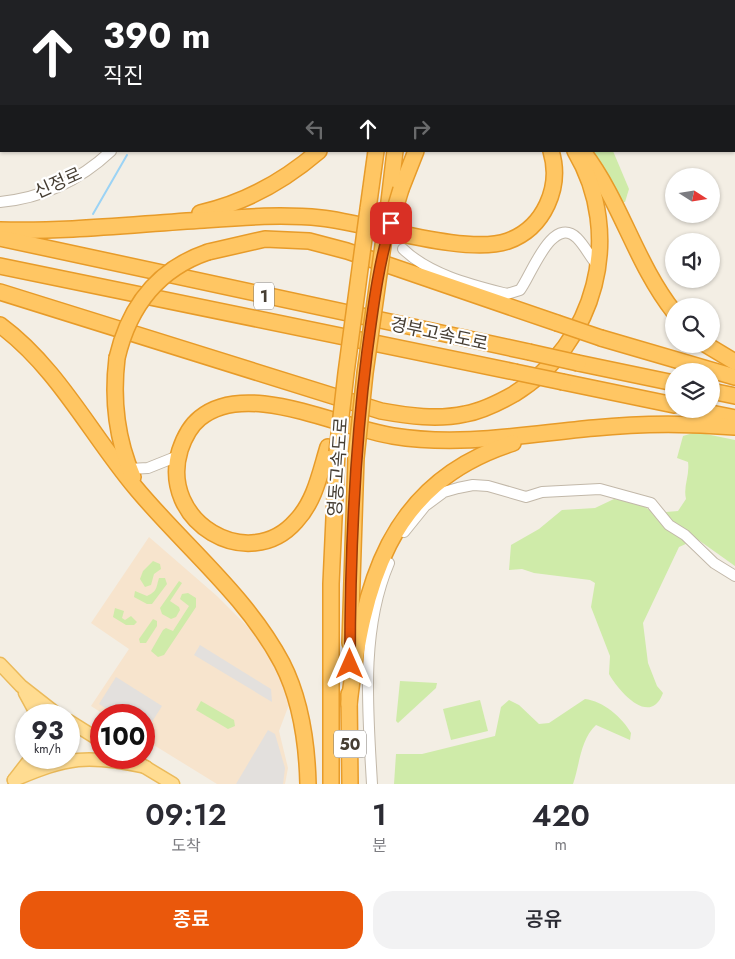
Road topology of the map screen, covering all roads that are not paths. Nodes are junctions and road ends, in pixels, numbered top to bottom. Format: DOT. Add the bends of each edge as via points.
graph roads {
  1 [pos="110,152"];
  2 [pos="318,152"];
  3 [pos="376,152"];
  4 [pos="395,152"];
  5 [pos="416,152"];
  6 [pos="550,152"];
  7 [pos="575,152"];
  8 [pos="584,152"];
  9 [pos="0,202"];
  10 [pos="137,224"];
  11 [pos="0,230"];
  12 [pos="0,238"];
  13 [pos="403,249"];
  14 [pos="380,257"];
  15 [pos="0,266"];
  16 [pos="598,266"];
  17 [pos="0,292"];
  18 [pos="665,298"];
  19 [pos="0,325"];
  20 [pos="720,353"];
  21 [pos="735,362"];
  22 [pos="735,377"];
  23 [pos="665,381"];
  24 [pos="720,393"];
  25 [pos="735,396"];
  26 [pos="665,403"];
  27 [pos="720,415"];
  28 [pos="735,418"];
  29 [pos="735,427"];
  30 [pos="549,433"];
  31 [pos="332,450"];
  32 [pos="178,456"];
  33 [pos="129,469"];
  34 [pos="155,511"];
  35 [pos="735,576"];
  36 [pos="0,664"];
  37 [pos="21,686"];
  38 [pos="31,704"];
  39 [pos="44,704"];
  40 [pos="349,704"];
  41 [pos="90,760"];
  42 [pos="22,769"];
  43 [pos="30,769"];
  44 [pos="149,769"];
  45 [pos="11,782"];
  46 [pos="174,784"];
  47 [pos="308,784"];
  48 [pos="331,784"];
  49 [pos="350,784"];
  50 [pos="372,784"];
  1 -- 9 [label="street, 신정로" via="96,165 63,185"];
  2 -- 10 [label="highway" via="279,182 238,201 214,210"];
  3 -- 31 [label="highway, bridge" via="346,373"];
  4 -- 14 [label="highway, 영동고속도로 / 50, bridge"];
  5 -- 14 [label="highway, bridge"];
  6 -- 10 [label="highway" via="554,179 546,207 526,231 500,243 467,245 335,220 291,216"];
  7 -- 16 [label="highway" via="595,202 600,245"];
  8 -- 18 [label="highway" via="610,191"];
  10 -- 11 [label="highway"];
  12 -- 23 [label="highway, 경부고속도로 / 1, bridge"];
  13 -- 16 [label="street" via="412,259 430,268 507,294 520,290 549,240 560,233 567,232 578,239"];
  14 -- 40 [label="highway, 영동고속도로 / 50, bridge" via="356,458"];
  15 -- 26 [label="highway, 경부고속도로 / 1, bridge"];
  16 -- 17 [label="highway" via="592,297 581,322 555,362 500,402 465,414 445,416 402,415 353,404"];
  19 -- 34 [label="highway" via="48,369 110,458"];
  20 -- 21 [label="highway"];
  22 -- 33 [label="highway, bridge" via="601,338 347,251 318,243 265,239 208,252 178,264 150,288 127,323 116,358 115,412"];
  24 -- 25 [label="highway"];
  27 -- 28 [label="highway"];
  29 -- 30 [label="highway" via="652,423"];
  30 -- 32 [label="highway" via="472,440 423,440 375,433 272,404 239,402 218,407 202,416 190,429"];
  30 -- 40 [label="highway" via="491,450 472,460 437,484 405,517 384,552 366,600"];
  31 -- 32 [label="highway" via="314,493 297,520 274,537 248,542 212,534 192,516 184,506 178,485"];
  31 -- 48 [label="highway, 영동고속도로 / 50"];
  32 -- 33 [label="street" via="148,468"];
  33 -- 34 [label="highway" via="142,495"];
  34 -- 47 [label="highway" via="245,608 272,646 283,666 300,716"];
  35 -- 50 [label="street" via="714,563 685,535 669,525 651,503 639,498 600,489 542,492 520,497 488,486 473,485 444,492 425,506 406,529 392,555 378,596 369,656"];
  36 -- 37 [label="main road"];
  37 -- 38 [label="main road"];
  37 -- 39 [label="main road"];
  40 -- 49 [label="highway, 영동고속도로 / 50"];
  41 -- 45 [label="main road" via="62,762"];
  42 -- 45 [label="main road"];
  43 -- 45 [label="main road"];
  44 -- 46 [label="main road"];
}
